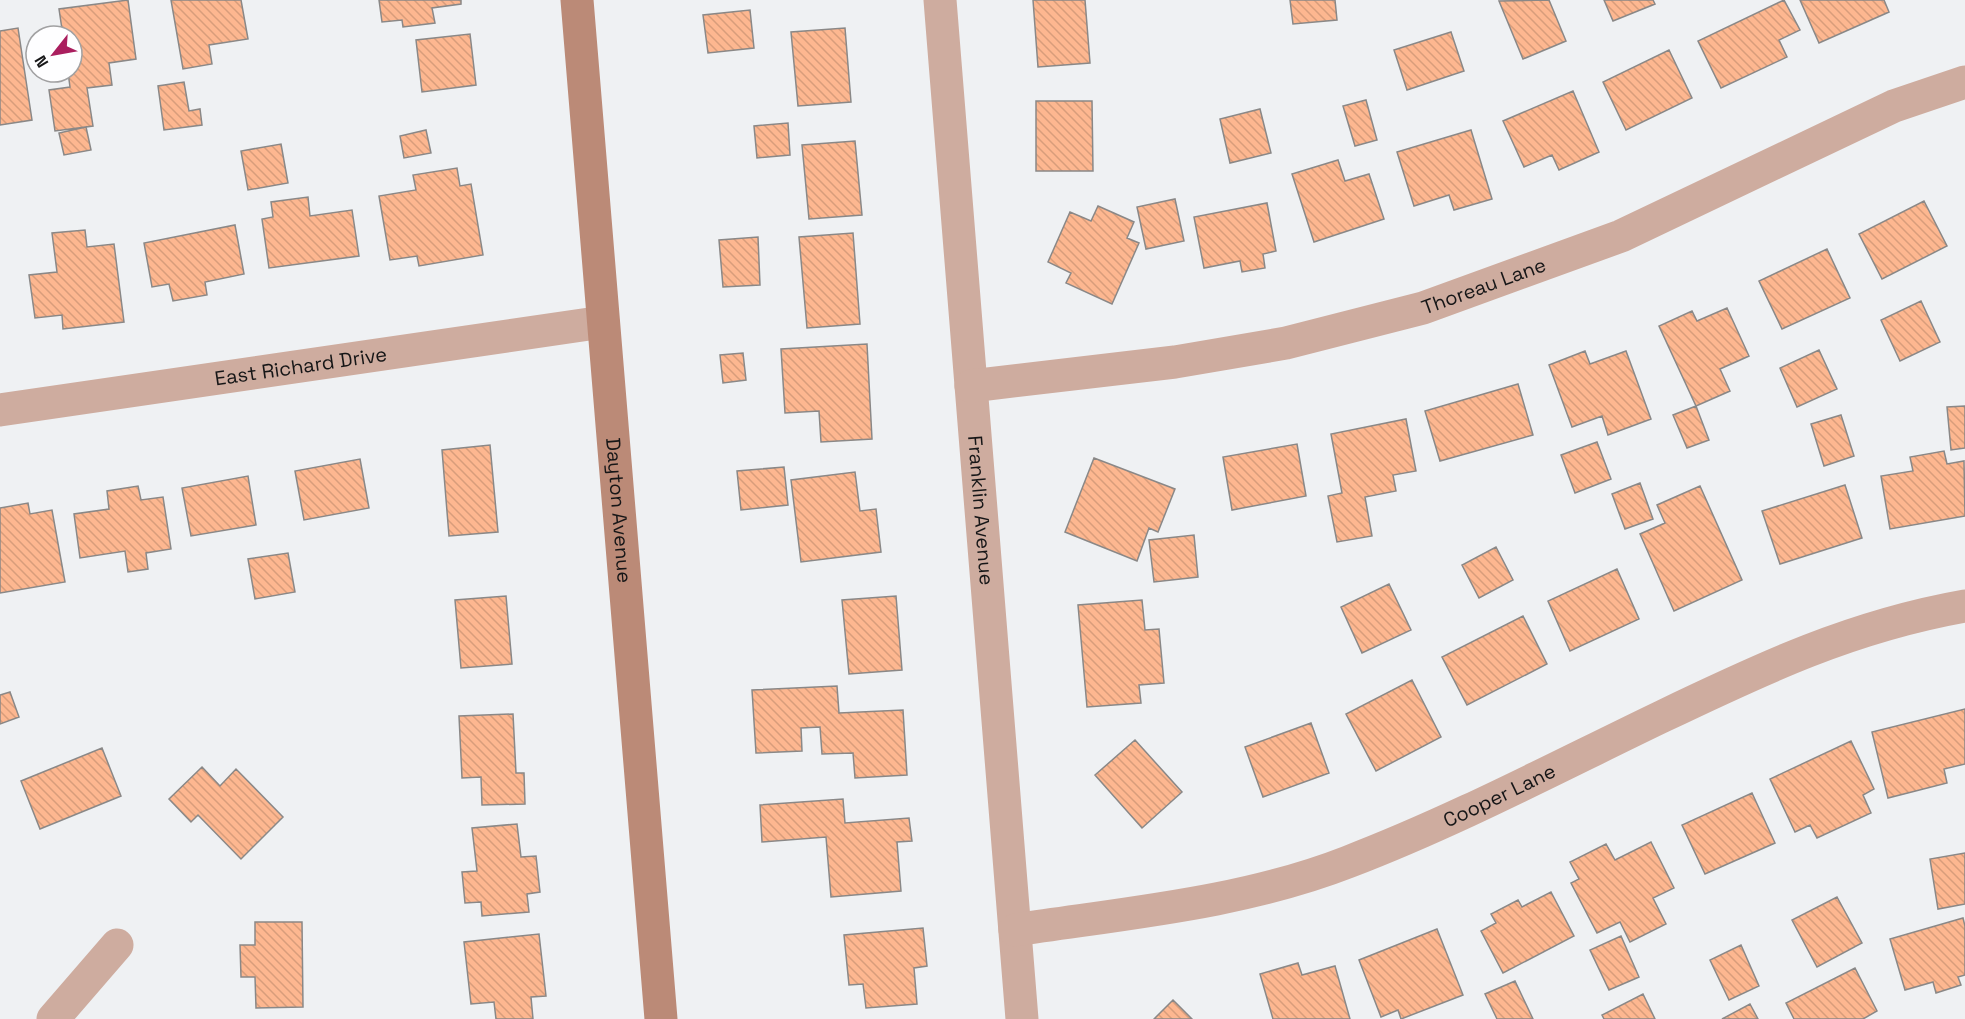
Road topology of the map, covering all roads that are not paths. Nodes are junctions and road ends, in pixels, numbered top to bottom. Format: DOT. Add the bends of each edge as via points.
graph roads {
  1 [pos="577,0"];
  2 [pos="940,0"];
  3 [pos="1965,82"];
  4 [pos="603,322"];
  5 [pos="971,386"];
  6 [pos="0,410"];
  7 [pos="1965,606"];
  8 [pos="1015,930"];
  9 [pos="117,945"];
  10 [pos="53,1019"];
  11 [pos="661,1019"];
  12 [pos="1022,1019"];
  1 -- 4 [label="main road, Dayton Avenue"];
  2 -- 5 [label="street, Franklin Avenue"];
  3 -- 5 [label="street, Thoreau Lane" via="1894,106 1621,236 1423,308 1286,343 1175,362"];
  4 -- 6 [label="street, East Richard Drive"];
  4 -- 11 [label="main road, Dayton Avenue"];
  5 -- 8 [label="street, Franklin Avenue"];
  7 -- 8 [label="street, Cooper Lane" via="1855,633 1773,663 1436,825 1346,863 1220,898"];
  8 -- 12 [label="street, Franklin Avenue"];
  9 -- 10 [label="street"];
}
